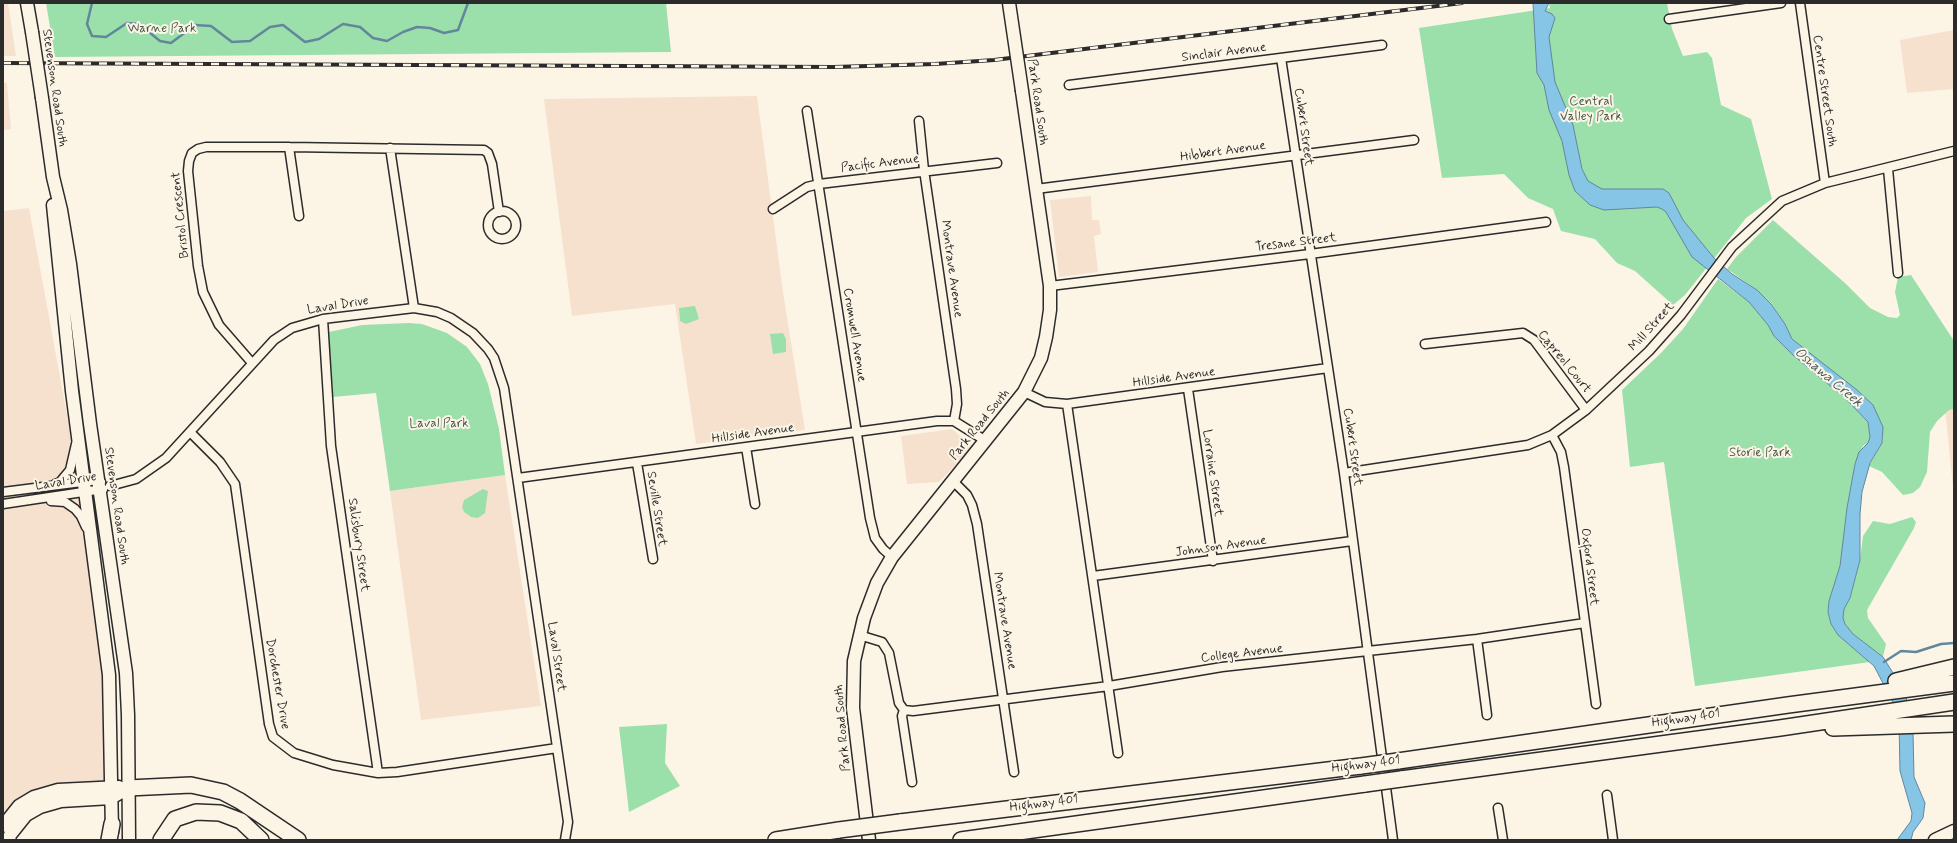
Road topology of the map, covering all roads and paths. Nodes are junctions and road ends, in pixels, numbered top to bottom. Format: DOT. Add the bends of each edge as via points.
graph roads {
  1 [pos="27,3"];
  2 [pos="1009,3"];
  3 [pos="1780,3"];
  4 [pos="1800,3"];
  5 [pos="1669,19"];
  6 [pos="1382,45"];
  7 [pos="1280,58"];
  8 [pos="1069,85"];
  9 [pos="807,111"];
  10 [pos="919,121"];
  11 [pos="1414,140"];
  12 [pos="289,147"];
  13 [pos="390,148"];
  14 [pos="1954,152"];
  15 [pos="1295,155"];
  16 [pos="997,163"];
  17 [pos="1888,169"];
  18 [pos="924,170"];
  19 [pos="53,177"];
  20 [pos="1825,183"];
  21 [pos="819,184"];
  22 [pos="1036,189"];
  23 [pos="773,209"];
  24 [pos="499,212"];
  25 [pos="299,216"];
  26 [pos="1546,222"];
  27 [pos="1310,254"];
  28 [pos="1898,273"];
  29 [pos="1050,286"];
  30 [pos="414,308"];
  31 [pos="323,319"];
  32 [pos="1425,344"];
  33 [pos="252,363"];
  34 [pos="1328,368"];
  35 [pos="1188,389"];
  36 [pos="1024,392"];
  37 [pos="1067,404"];
  38 [pos="1586,410"];
  39 [pos="954,421"];
  40 [pos="856,431"];
  41 [pos="190,432"];
  42 [pos="1552,435"];
  43 [pos="78,436"];
  44 [pos="986,441"];
  45 [pos="746,447"];
  46 [pos="637,463"];
  47 [pos="1344,473"];
  48 [pos="518,478"];
  49 [pos="953,481"];
  50 [pos="50,486"];
  51 [pos="103,486"];
  52 [pos="85,487"];
  53 [pos="3,492"];
  54 [pos="26,501"];
  55 [pos="3,504"];
  56 [pos="755,504"];
  57 [pos="91,539"];
  58 [pos="1352,541"];
  59 [pos="892,557"];
  60 [pos="653,559"];
  61 [pos="1213,561"];
  62 [pos="1093,576"];
  63 [pos="1585,623"];
  64 [pos="859,635"];
  65 [pos="1477,639"];
  66 [pos="1368,652"];
  67 [pos="1954,667"];
  68 [pos="1922,681"];
  69 [pos="1954,683"];
  70 [pos="1109,686"];
  71 [pos="1004,699"];
  72 [pos="1954,702"];
  73 [pos="1596,704"];
  74 [pos="904,710"];
  75 [pos="1487,715"];
  76 [pos="1859,722"];
  77 [pos="1954,724"];
  78 [pos="557,748"];
  79 [pos="1118,753"];
  80 [pos="1014,772"];
  81 [pos="378,773"];
  82 [pos="912,782"];
  83 [pos="128,788"];
  84 [pos="111,793"];
  85 [pos="1607,794"];
  86 [pos="1498,808"];
  87 [pos="112,824"];
  88 [pos="3,826"];
  89 [pos="1954,832"];
  90 [pos="9,840"];
  91 [pos="109,840"];
  92 [pos="113,840"];
  93 [pos="129,840"];
  94 [pos="161,840"];
  95 [pos="261,840"];
  96 [pos="298,840"];
  97 [pos="565,840"];
  98 [pos="776,840"];
  99 [pos="869,840"];
  100 [pos="961,840"];
  101 [pos="1392,840"];
  102 [pos="1503,840"];
  103 [pos="1613,840"];
  104 [pos="1935,840"];
  1 -- 19 [label="main road, Stevenson Road South, bridge"];
  2 -- 22 [label="main road, Park Road South, bridge"];
  3 -- 5 [label="street"];
  4 -- 20 [label="street, Centre Street South"];
  6 -- 7 [label="street, Sinclair Avenue"];
  7 -- 8 [label="street, Sinclair Avenue"];
  7 -- 15 [label="street, Cubert Street"];
  9 -- 21 [label="street, Cromwell Avenue"];
  10 -- 18 [label="street, Montrave Avenue"];
  11 -- 15 [label="street, Hibbert Avenue"];
  12 -- 13 [label="street, Bristol Crescent"];
  12 -- 25 [label="street"];
  12 -- 33 [label="street, Bristol Crescent" via="206,147 192,153 188,161 198,266 203,292 219,325"];
  13 -- 24 [label="street, Bristol Crescent" via="479,149 488,153"];
  13 -- 30 [label="street"];
  14 -- 17 [label="street, Mill Street"];
  15 -- 22 [label="street, Hibbert Avenue"];
  15 -- 27 [label="street, Cubert Street"];
  16 -- 18 [label="street, Pacific Avenue"];
  17 -- 20 [label="street, Mill Street"];
  17 -- 28 [label="street"];
  18 -- 21 [label="street, Pacific Avenue"];
  18 -- 39 [label="street, Montrave Avenue" via="956,389"];
  19 -- 43 [label="main road, Stevenson Road South" via="52,205"];
  19 -- 51 [label="main road, Stevenson Road South" via="70,264"];
  20 -- 38 [label="street, Mill Street" via="1782,201 1732,247 1666,333"];
  21 -- 23 [label="street, Pacific Avenue" via="807,187"];
  21 -- 40 [label="street, Cromwell Avenue"];
  22 -- 29 [label="main road, Park Road South"];
  26 -- 27 [label="street, Tresane Street"];
  27 -- 29 [label="street, Tresane Street"];
  27 -- 34 [label="street, Cubert Street"];
  29 -- 36 [label="main road, Park Road South" via="1046,337 1039,363"];
  30 -- 31 [label="street, Laval Drive"];
  30 -- 48 [label="street, Laval Drive" via="437,312 451,318 473,333 488,349 502,378"];
  31 -- 33 [label="street, Laval Drive" via="305,323 281,334"];
  31 -- 81 [label="street, Salisbury Street" via="331,446"];
  32 -- 38 [label="street, Capreol Court" via="1523,333 1534,340"];
  33 -- 41 [label="street, Laval Drive"];
  34 -- 35 [label="street, Hillside Avenue"];
  34 -- 47 [label="street, Cubert Street"];
  35 -- 37 [label="street, Hillside Avenue"];
  35 -- 61 [label="street, Lorraine Street"];
  36 -- 37 [label="street, Hillside Avenue" via="1045,402"];
  36 -- 44 [label="main road, Park Road South"];
  37 -- 62 [label="street"];
  38 -- 42 [label="street, Mill Street"];
  39 -- 40 [label="street, Hillside Avenue"];
  39 -- 44 [label="street"];
  40 -- 45 [label="street, Hillside Avenue"];
  40 -- 59 [label="street, Cromwell Avenue" via="875,538 882,549"];
  41 -- 51 [label="street, Laval Drive" via="153,468 126,483"];
  41 -- 81 [label="street, Dorchester Drive" via="220,462 235,484 269,724 273,737 294,753 332,765"];
  42 -- 47 [label="street, Mill Street" via="1528,445"];
  42 -- 63 [label="street, Oxford Street" via="1561,452 1564,467"];
  43 -- 50 [label="street, Laval Drive" via="70,470 60,482"];
  43 -- 52 [label="main road, Stevenson Road South"];
  44 -- 49 [label="main road, Park Road South"];
  45 -- 46 [label="street, Hillside Avenue"];
  45 -- 56 [label="street"];
  46 -- 48 [label="street, Hillside Avenue"];
  46 -- 60 [label="street, Seville Street"];
  47 -- 58 [label="street, Cubert Street"];
  48 -- 78 [label="street, Laval Street"];
  49 -- 59 [label="main road, Park Road South"];
  49 -- 71 [label="street, Montrave Avenue" via="967,495 977,524"];
  50 -- 52 [label="street, Laval Drive"];
  50 -- 53 [label="street, Laval Drive"];
  51 -- 52 [label="street, Laval Drive"];
  51 -- 83 [label="main road, Stevenson Road South" via="126,673"];
  52 -- 54 [label="street, Laval Drive"];
  52 -- 57 [label="main road, Stevenson Road South"];
  54 -- 55 [label="street, Laval Drive"];
  54 -- 57 [label="street, Laval Drive" via="65,502 75,508 81,516"];
  57 -- 84 [label="main road, Stevenson Road South" via="109,675"];
  58 -- 61 [label="street, Johnson Avenue"];
  58 -- 66 [label="street, Cubert Street"];
  59 -- 64 [label="main road, Park Road South" via="877,583"];
  61 -- 62 [label="street, Johnson Avenue"];
  62 -- 70 [label="street"];
  63 -- 65 [label="street, College Avenue"];
  63 -- 73 [label="street, Oxford Street"];
  64 -- 74 [label="street" via="882,642 889,653 899,703"];
  64 -- 99 [label="main road, Park Road South" via="853,676 853,708"];
  65 -- 66 [label="street, College Avenue"];
  65 -- 75 [label="street"];
  66 -- 70 [label="street, College Avenue" via="1222,667"];
  66 -- 101 [label="street, Cubert Street"];
  67 -- 68 [label="highway"];
  68 -- 69 [label="highway, Highway 401"];
  68 -- 98 [label="highway, Highway 401, bridge" via="1788,705 1398,761 900,822"];
  70 -- 71 [label="street, College Avenue"];
  70 -- 79 [label="street"];
  71 -- 74 [label="street, College Avenue"];
  71 -- 80 [label="street, Montrave Avenue"];
  72 -- 76 [label="highway"];
  74 -- 82 [label="street" via="902,716"];
  76 -- 77 [label="highway"];
  76 -- 100 [label="highway, Highway 401, bridge" via="1780,728"];
  78 -- 81 [label="street, Dorchester Drive"];
  78 -- 97 [label="street, Laval Street" via="568,822"];
  83 -- 84 [label="main road"];
  83 -- 93 [label="main road, Stevenson Road South"];
  83 -- 96 [label="highway" via="191,785 223,792"];
  84 -- 87 [label="main road, Stevenson Road South"];
  84 -- 88 [label="main road" via="58,790 34,797 19,806"];
  84 -- 90 [label="main road" via="61,800 40,807 26,815"];
  85 -- 103 [label="street"];
  86 -- 102 [label="street"];
  87 -- 91 [label="highway"];
  87 -- 92 [label="main road, Stevenson Road South"];
  89 -- 104 [label="main road"];
  94 -- 95 [label="highway" via="175,819 196,812 220,813 240,821"];
}
